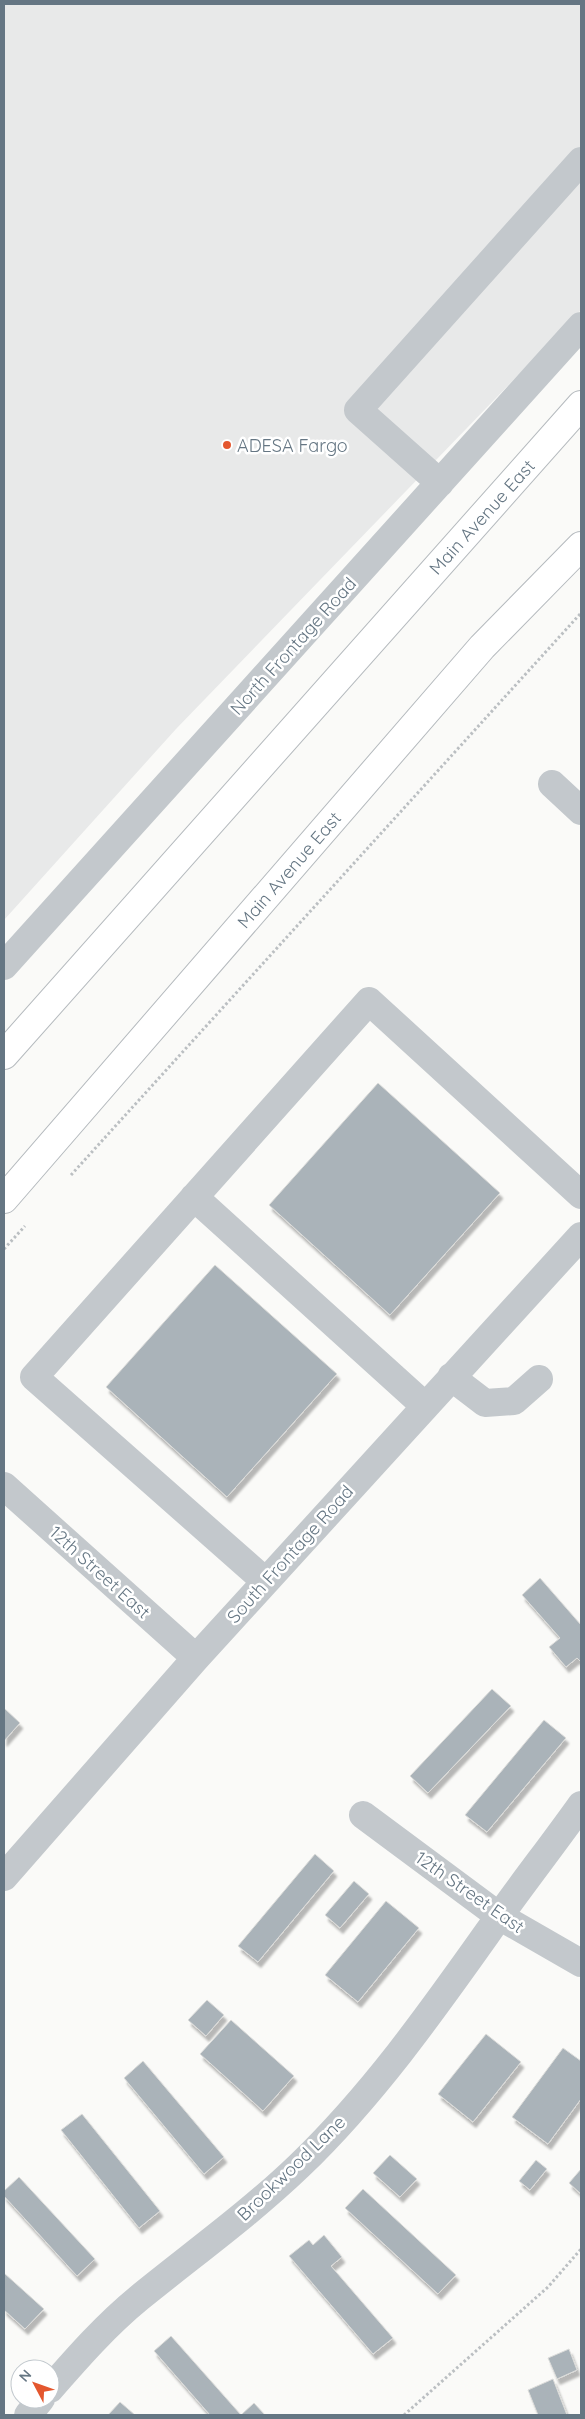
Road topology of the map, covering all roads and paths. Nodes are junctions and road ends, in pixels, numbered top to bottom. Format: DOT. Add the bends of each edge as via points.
graph roads {
  1 [pos="581,161"];
  2 [pos="581,326"];
  3 [pos="581,405"];
  4 [pos="440,483"];
  5 [pos="581,546"];
  6 [pos="581,613"];
  7 [pos="552,784"];
  8 [pos="581,810"];
  9 [pos="4,966"];
  10 [pos="4,1056"];
  11 [pos="64,1183"];
  12 [pos="581,1195"];
  13 [pos="194,1197"];
  14 [pos="4,1199"];
  15 [pos="31,1220"];
  16 [pos="581,1236"];
  17 [pos="4,1249"];
  18 [pos="451,1377"];
  19 [pos="539,1379"];
  20 [pos="425,1406"];
  21 [pos="4,1486"];
  22 [pos="265,1581"];
  23 [pos="196,1658"];
  24 [pos="581,1806"];
  25 [pos="363,1815"];
  26 [pos="4,1877"];
  27 [pos="499,1916"];
  28 [pos="581,1964"];
  29 [pos="581,2249"];
  30 [pos="60,2378"];
  31 [pos="404,2415"];
  1 -- 4 [label="street" via="358,410"];
  2 -- 4 [label="street, North Frontage Road"];
  3 -- 10 [label="main road, Main Avenue East"];
  4 -- 9 [label="street, North Frontage Road"];
  5 -- 14 [label="main road, Main Avenue East" via="482,647"];
  6 -- 11 [label="path"];
  7 -- 8 [label="street"];
  12 -- 13 [label="street" via="369,1001"];
  13 -- 20 [label="street"];
  13 -- 22 [label="street" via="34,1376"];
  15 -- 17 [label="path"];
  16 -- 18 [label="street, South Frontage Road"];
  18 -- 19 [label="street" via="486,1403 514,1401"];
  18 -- 20 [label="street, South Frontage Road"];
  20 -- 22 [label="street, South Frontage Road"];
  21 -- 23 [label="street, 12th Street East"];
  22 -- 23 [label="street, South Frontage Road"];
  23 -- 26 [label="street, South Frontage Road"];
  24 -- 27 [label="street, Brookwood Lane"];
  25 -- 27 [label="street, 12th Street East"];
  27 -- 28 [label="street, 12th Street East"];
  27 -- 30 [label="street, Brookwood Lane" via="428,2018 300,2165 237,2222 138,2299 92,2341"];
  29 -- 31 [label="path" via="548,2287"];
}
